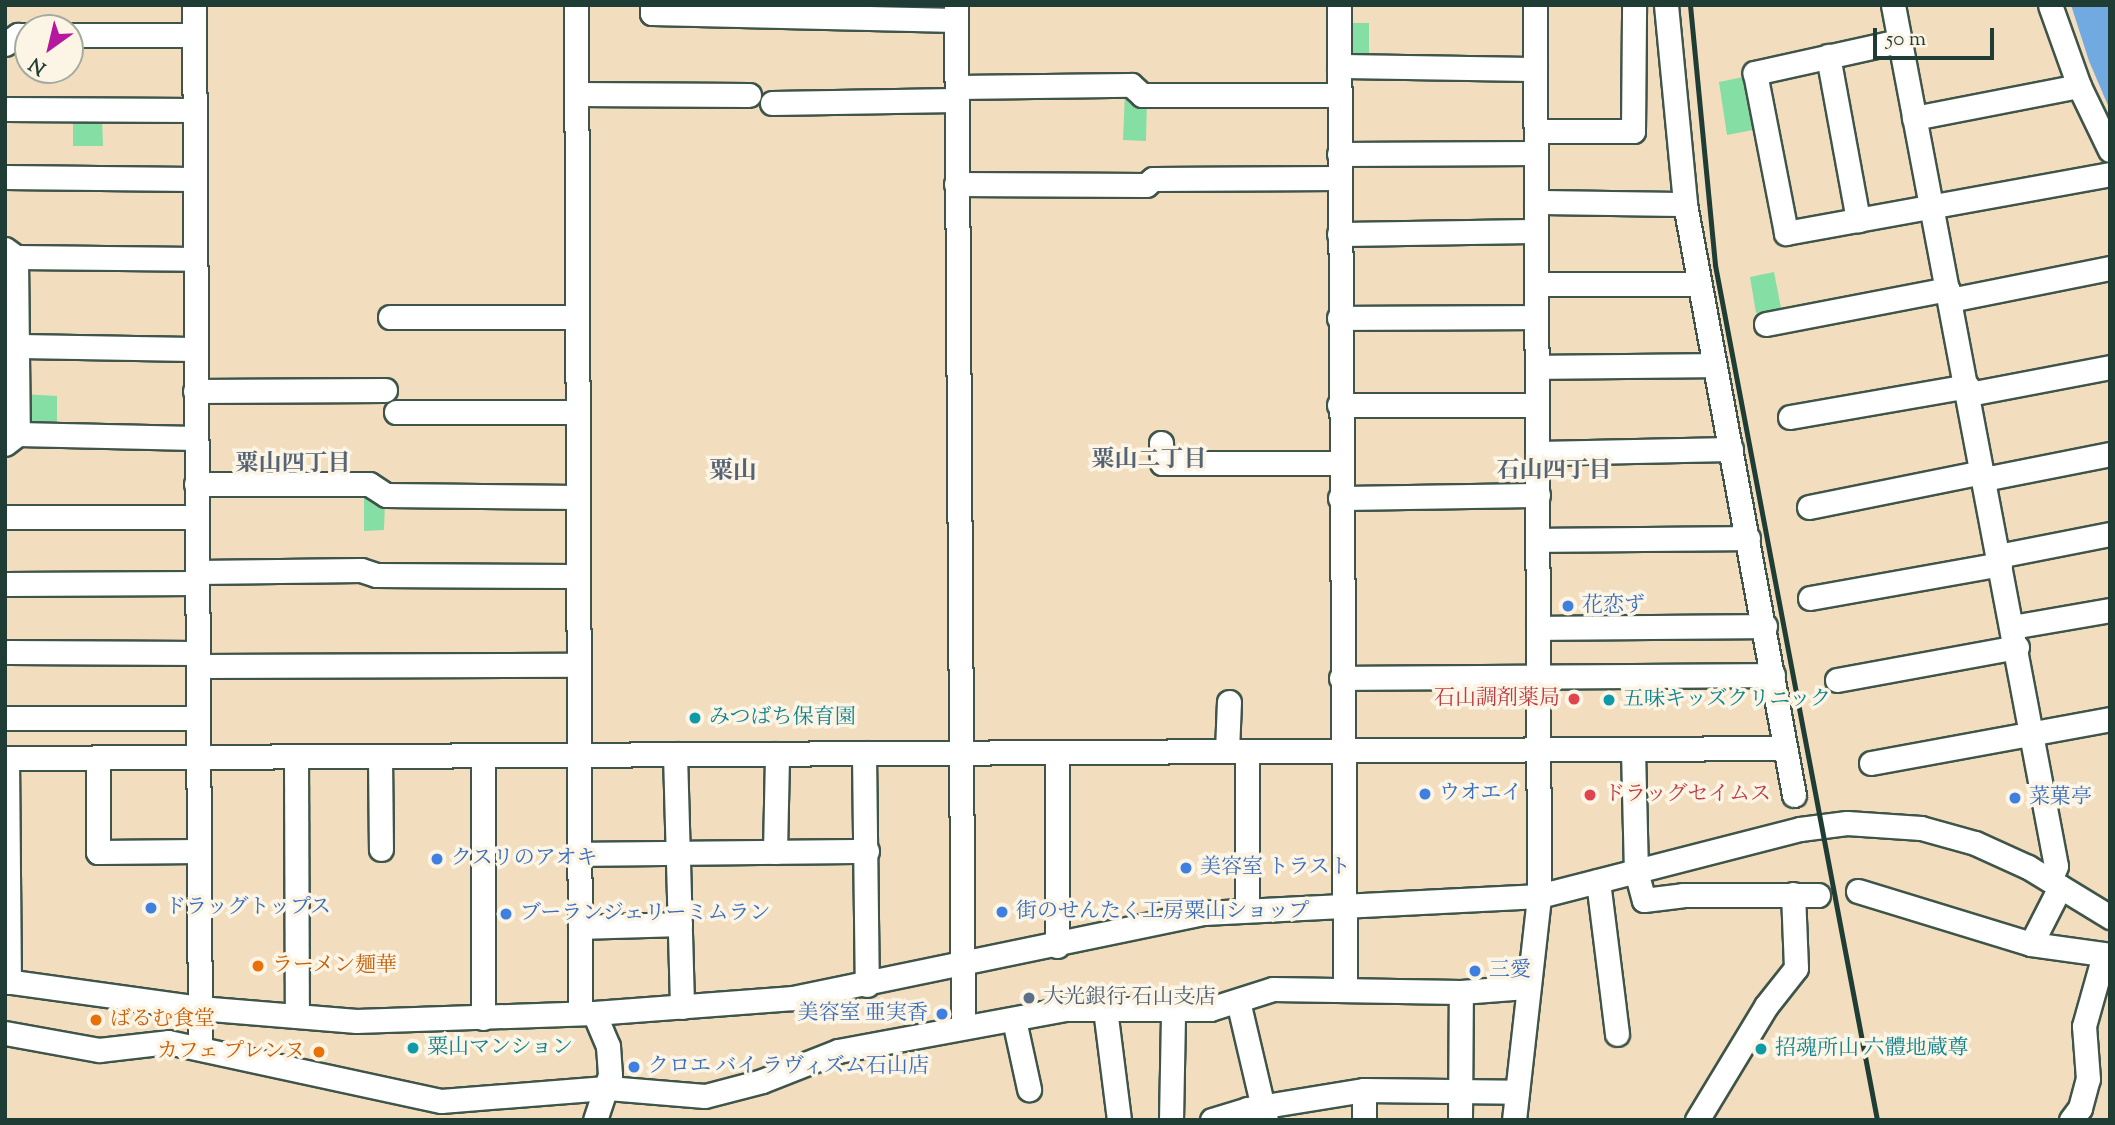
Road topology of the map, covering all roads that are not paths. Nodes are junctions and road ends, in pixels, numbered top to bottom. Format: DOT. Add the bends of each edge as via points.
graph roads {
  1 [pos="194,5"];
  2 [pos="576,5"];
  3 [pos="652,5"];
  4 [pos="1339,5"];
  5 [pos="1535,5"];
  6 [pos="1634,5"];
  7 [pos="1666,5"];
  8 [pos="1893,5"];
  9 [pos="2050,5"];
  10 [pos="956,12"];
  11 [pos="84,35"];
  12 [pos="193,36"];
  13 [pos="1899,41"];
  14 [pos="1828,56"];
  15 [pos="1339,66"];
  16 [pos="1535,69"];
  17 [pos="2079,86"];
  18 [pos="576,94"];
  19 [pos="956,94"];
  20 [pos="749,95"];
  21 [pos="1338,95"];
  22 [pos="772,103"];
  23 [pos="5,109"];
  24 [pos="194,110"];
  25 [pos="1914,118"];
  26 [pos="1536,142"];
  27 [pos="2110,150"];
  28 [pos="1339,154"];
  29 [pos="2110,174"];
  30 [pos="5,177"];
  31 [pos="1338,178"];
  32 [pos="193,179"];
  33 [pos="956,184"];
  34 [pos="1536,202"];
  35 [pos="1685,204"];
  36 [pos="1931,206"];
  37 [pos="1858,220"];
  38 [pos="1536,231"];
  39 [pos="1339,234"];
  40 [pos="10,253"];
  41 [pos="195,259"];
  42 [pos="2110,268"];
  43 [pos="1536,284"];
  44 [pos="1699,284"];
  45 [pos="1949,294"];
  46 [pos="11,313"];
  47 [pos="390,317"];
  48 [pos="577,317"];
  49 [pos="1339,317"];
  50 [pos="1536,317"];
  51 [pos="1766,324"];
  52 [pos="17,346"];
  53 [pos="195,349"];
  54 [pos="1714,365"];
  55 [pos="1537,367"];
  56 [pos="2110,367"];
  57 [pos="11,381"];
  58 [pos="385,390"];
  59 [pos="1968,390"];
  60 [pos="195,391"];
  61 [pos="1339,405"];
  62 [pos="1537,405"];
  63 [pos="396,412"];
  64 [pos="578,412"];
  65 [pos="1790,417"];
  66 [pos="194,438"];
  67 [pos="11,439"];
  68 [pos="1161,443"];
  69 [pos="1731,449"];
  70 [pos="1538,453"];
  71 [pos="2110,454"];
  72 [pos="1340,463"];
  73 [pos="1984,475"];
  74 [pos="196,484"];
  75 [pos="1538,495"];
  76 [pos="577,498"];
  77 [pos="1340,498"];
  78 [pos="1809,507"];
  79 [pos="5,517"];
  80 [pos="196,517"];
  81 [pos="2110,534"];
  82 [pos="1748,538"];
  83 [pos="1538,540"];
  84 [pos="1999,560"];
  85 [pos="577,576"];
  86 [pos="197,578"];
  87 [pos="5,584"];
  88 [pos="1810,598"];
  89 [pos="2110,610"];
  90 [pos="1765,626"];
  91 [pos="1538,628"];
  92 [pos="2014,637"];
  93 [pos="8,652"];
  94 [pos="198,659"];
  95 [pos="577,666"];
  96 [pos="1773,675"];
  97 [pos="1538,677"];
  98 [pos="1341,678"];
  99 [pos="1837,680"];
  100 [pos="1229,702"];
  101 [pos="5,718"];
  102 [pos="198,718"];
  103 [pos="2110,719"];
  104 [pos="2031,733"];
  105 [pos="1785,748"];
  106 [pos="1633,750"];
  107 [pos="1237,751"];
  108 [pos="1342,751"];
  109 [pos="1539,751"];
  110 [pos="864,753"];
  111 [pos="961,753"];
  112 [pos="676,754"];
  113 [pos="777,754"];
  114 [pos="1057,754"];
  115 [pos="579,755"];
  116 [pos="483,756"];
  117 [pos="98,757"];
  118 [pos="198,757"];
  119 [pos="296,757"];
  120 [pos="380,757"];
  121 [pos="6,758"];
  122 [pos="1871,763"];
  123 [pos="1794,795"];
  124 [pos="381,849"];
  125 [pos="198,851"];
  126 [pos="867,851"];
  127 [pos="775,852"];
  128 [pos="580,854"];
  129 [pos="678,854"];
  130 [pos="1636,872"];
  131 [pos="1598,881"];
  132 [pos="2055,883"];
  133 [pos="1858,891"];
  134 [pos="1793,894"];
  135 [pos="1818,895"];
  136 [pos="1539,896"];
  137 [pos="1344,905"];
  138 [pos="1247,908"];
  139 [pos="2110,916"];
  140 [pos="680,924"];
  141 [pos="580,927"];
  142 [pos="2031,944"];
  143 [pos="1057,946"];
  144 [pos="2107,955"];
  145 [pos="961,965"];
  146 [pos="7,981"];
  147 [pos="867,985"];
  148 [pos="1527,987"];
  149 [pos="1345,990"];
  150 [pos="1461,992"];
  151 [pos="1238,1001"];
  152 [pos="682,1007"];
  153 [pos="199,1008"];
  154 [pos="1105,1009"];
  155 [pos="1173,1011"];
  156 [pos="587,1013"];
  157 [pos="298,1016"];
  158 [pos="483,1018"];
  159 [pos="1014,1020"];
  160 [pos="963,1026"];
  161 [pos="5,1033"];
  162 [pos="1617,1034"];
  163 [pos="200,1048"];
  164 [pos="608,1088"];
  165 [pos="1029,1089"];
  166 [pos="1364,1090"];
  167 [pos="1460,1092"];
  168 [pos="1517,1092"];
  169 [pos="1266,1112"];
  170 [pos="595,1120"];
  171 [pos="1119,1120"];
  172 [pos="1171,1120"];
  173 [pos="1212,1120"];
  174 [pos="1363,1120"];
  175 [pos="1460,1120"];
  176 [pos="1514,1120"];
  177 [pos="1697,1120"];
  178 [pos="2071,1120"];
  1 -- 12 [label="street"];
  2 -- 18 [label="street"];
  3 -- 10 [label="street" via="652,13"];
  4 -- 15 [label="street"];
  5 -- 16 [label="street"];
  6 -- 26 [label="street" via="1633,131"];
  7 -- 35 [label="street"];
  8 -- 13 [label="street"];
  9 -- 17 [label="street"];
  10 -- 19 [label="street"];
  11 -- 12 [label="street"];
  12 -- 24 [label="street"];
  13 -- 14 [label="street"];
  13 -- 25 [label="street"];
  14 -- 37 [label="street"];
  14 -- 37 [label="street" via="1755,73 1786,233"];
  15 -- 16 [label="street"];
  15 -- 21 [label="street"];
  16 -- 26 [label="street"];
  17 -- 25 [label="street"];
  17 -- 27 [label="street"];
  18 -- 20 [label="street"];
  18 -- 48 [label="street"];
  19 -- 21 [label="street" via="1130,85 1142,95"];
  19 -- 22 [label="street"];
  19 -- 33 [label="street"];
  21 -- 28 [label="street"];
  23 -- 24 [label="street"];
  24 -- 32 [label="street"];
  25 -- 36 [label="street"];
  26 -- 28 [label="street"];
  26 -- 34 [label="street"];
  28 -- 31 [label="street"];
  29 -- 36 [label="street"];
  30 -- 32 [label="street"];
  31 -- 33 [label="street" via="1153,178 1146,185"];
  31 -- 39 [label="street"];
  32 -- 41 [label="street"];
  33 -- 111 [label="street"];
  34 -- 35 [label="street"];
  34 -- 38 [label="street"];
  35 -- 44 [label="street"];
  36 -- 37 [label="street"];
  36 -- 45 [label="street"];
  38 -- 39 [label="street"];
  38 -- 43 [label="street"];
  39 -- 49 [label="street"];
  40 -- 41 [label="street"];
  40 -- 46 [label="street"];
  41 -- 53 [label="street"];
  42 -- 45 [label="street"];
  43 -- 44 [label="street"];
  43 -- 50 [label="street"];
  44 -- 54 [label="street"];
  45 -- 51 [label="street"];
  45 -- 59 [label="street"];
  46 -- 52 [label="street"];
  47 -- 48 [label="street"];
  48 -- 64 [label="street"];
  49 -- 50 [label="street"];
  49 -- 61 [label="street"];
  50 -- 55 [label="street"];
  52 -- 53 [label="street"];
  52 -- 57 [label="street"];
  53 -- 60 [label="street"];
  54 -- 55 [label="street"];
  54 -- 69 [label="street"];
  55 -- 62 [label="street"];
  56 -- 59 [label="street"];
  57 -- 67 [label="street"];
  58 -- 60 [label="street"];
  59 -- 65 [label="street"];
  59 -- 73 [label="street"];
  60 -- 66 [label="street"];
  61 -- 62 [label="street"];
  61 -- 72 [label="street"];
  62 -- 70 [label="street"];
  63 -- 64 [label="street"];
  64 -- 76 [label="street"];
  66 -- 67 [label="street"];
  66 -- 74 [label="street"];
  68 -- 72 [label="street" via="1162,463"];
  69 -- 70 [label="street"];
  69 -- 82 [label="street"];
  70 -- 75 [label="street"];
  71 -- 73 [label="street"];
  72 -- 77 [label="street"];
  73 -- 78 [label="street"];
  73 -- 84 [label="street"];
  74 -- 76 [label="street" via="369,484 386,495"];
  74 -- 80 [label="street"];
  75 -- 77 [label="street"];
  75 -- 83 [label="street"];
  76 -- 85 [label="street"];
  77 -- 98 [label="street"];
  79 -- 80 [label="street"];
  80 -- 86 [label="street"];
  81 -- 84 [label="street"];
  82 -- 83 [label="street"];
  82 -- 90 [label="street"];
  83 -- 91 [label="street"];
  84 -- 88 [label="street"];
  84 -- 92 [label="street"];
  85 -- 86 [label="street" via="376,575 362,570"];
  85 -- 95 [label="street"];
  86 -- 87 [label="street"];
  86 -- 94 [label="street"];
  89 -- 92 [label="street"];
  90 -- 91 [label="street"];
  90 -- 96 [label="street"];
  91 -- 97 [label="street"];
  92 -- 99 [label="street"];
  92 -- 104 [label="street"];
  93 -- 94 [label="street"];
  94 -- 95 [label="street"];
  94 -- 102 [label="street"];
  95 -- 115 [label="street"];
  96 -- 97 [label="street"];
  96 -- 105 [label="street"];
  97 -- 98 [label="street"];
  97 -- 109 [label="street"];
  98 -- 108 [label="street"];
  100 -- 107 [label="street"];
  101 -- 102 [label="street"];
  102 -- 118 [label="street"];
  103 -- 104 [label="street"];
  104 -- 122 [label="street"];
  104 -- 132 [label="street" via="2056,866"];
  105 -- 106 [label="street"];
  105 -- 123 [label="street"];
  106 -- 109 [label="street"];
  106 -- 130 [label="street"];
  107 -- 108 [label="street"];
  107 -- 114 [label="street"];
  107 -- 138 [label="street"];
  108 -- 109 [label="street"];
  108 -- 137 [label="street"];
  109 -- 136 [label="street"];
  110 -- 111 [label="street"];
  110 -- 113 [label="street"];
  110 -- 126 [label="street"];
  111 -- 114 [label="street"];
  111 -- 145 [label="street"];
  112 -- 113 [label="street"];
  112 -- 115 [label="street"];
  112 -- 129 [label="street"];
  113 -- 127 [label="street"];
  114 -- 143 [label="street"];
  115 -- 116 [label="street"];
  115 -- 128 [label="street"];
  116 -- 120 [label="street"];
  116 -- 158 [label="street"];
  117 -- 118 [label="street"];
  117 -- 121 [label="street"];
  117 -- 125 [label="street" via="98,852"];
  118 -- 119 [label="street"];
  118 -- 125 [label="street"];
  119 -- 120 [label="street"];
  119 -- 157 [label="street"];
  120 -- 124 [label="street"];
  121 -- 146 [label="street"];
  125 -- 153 [label="street"];
  126 -- 127 [label="street"];
  126 -- 147 [label="street"];
  127 -- 129 [label="street"];
  128 -- 129 [label="street"];
  128 -- 141 [label="street"];
  129 -- 140 [label="street"];
  130 -- 131 [label="street"];
  130 -- 132 [label="street" via="1800,829 1847,823 1951,835"];
  130 -- 134 [label="street" via="1644,900"];
  131 -- 136 [label="street"];
  131 -- 162 [label="street"];
  132 -- 139 [label="street"];
  132 -- 142 [label="street"];
  133 -- 142 [label="street"];
  134 -- 135 [label="street"];
  134 -- 177 [label="street" via="1796,968 1766,1006"];
  136 -- 137 [label="street" via="1466,903"];
  136 -- 148 [label="street"];
  137 -- 138 [label="street"];
  137 -- 149 [label="street"];
  138 -- 143 [label="street" via="1155,921"];
  140 -- 141 [label="street"];
  140 -- 152 [label="street"];
  141 -- 156 [label="street"];
  142 -- 144 [label="street"];
  143 -- 145 [label="street"];
  144 -- 178 [label="street" via="2084,1026 2088,1079 2080,1108"];
  145 -- 147 [label="street"];
  145 -- 160 [label="street"];
  146 -- 153 [label="street"];
  147 -- 152 [label="street" via="793,998"];
  148 -- 150 [label="street"];
  148 -- 168 [label="street"];
  149 -- 150 [label="street"];
  149 -- 151 [label="street" via="1273,989"];
  150 -- 167 [label="street"];
  151 -- 155 [label="street"];
  151 -- 169 [label="street"];
  152 -- 156 [label="street"];
  153 -- 157 [label="street"];
  153 -- 163 [label="street"];
  154 -- 155 [label="street"];
  154 -- 159 [label="street" via="1064,1009"];
  154 -- 171 [label="street"];
  155 -- 172 [label="street"];
  156 -- 158 [label="street"];
  156 -- 164 [label="street" via="608,1046"];
  157 -- 158 [label="street" via="356,1021"];
  159 -- 160 [label="street"];
  159 -- 165 [label="street"];
  160 -- 164 [label="street" via="838,1051 762,1081 705,1096"];
  161 -- 163 [label="street" via="99,1050 168,1042"];
  163 -- 164 [label="street" via="441,1101"];
  164 -- 170 [label="street"];
  166 -- 167 [label="street"];
  166 -- 169 [label="street"];
  166 -- 174 [label="street"];
  167 -- 168 [label="street"];
  167 -- 175 [label="street"];
  168 -- 176 [label="street"];
  169 -- 173 [label="street"];
}
